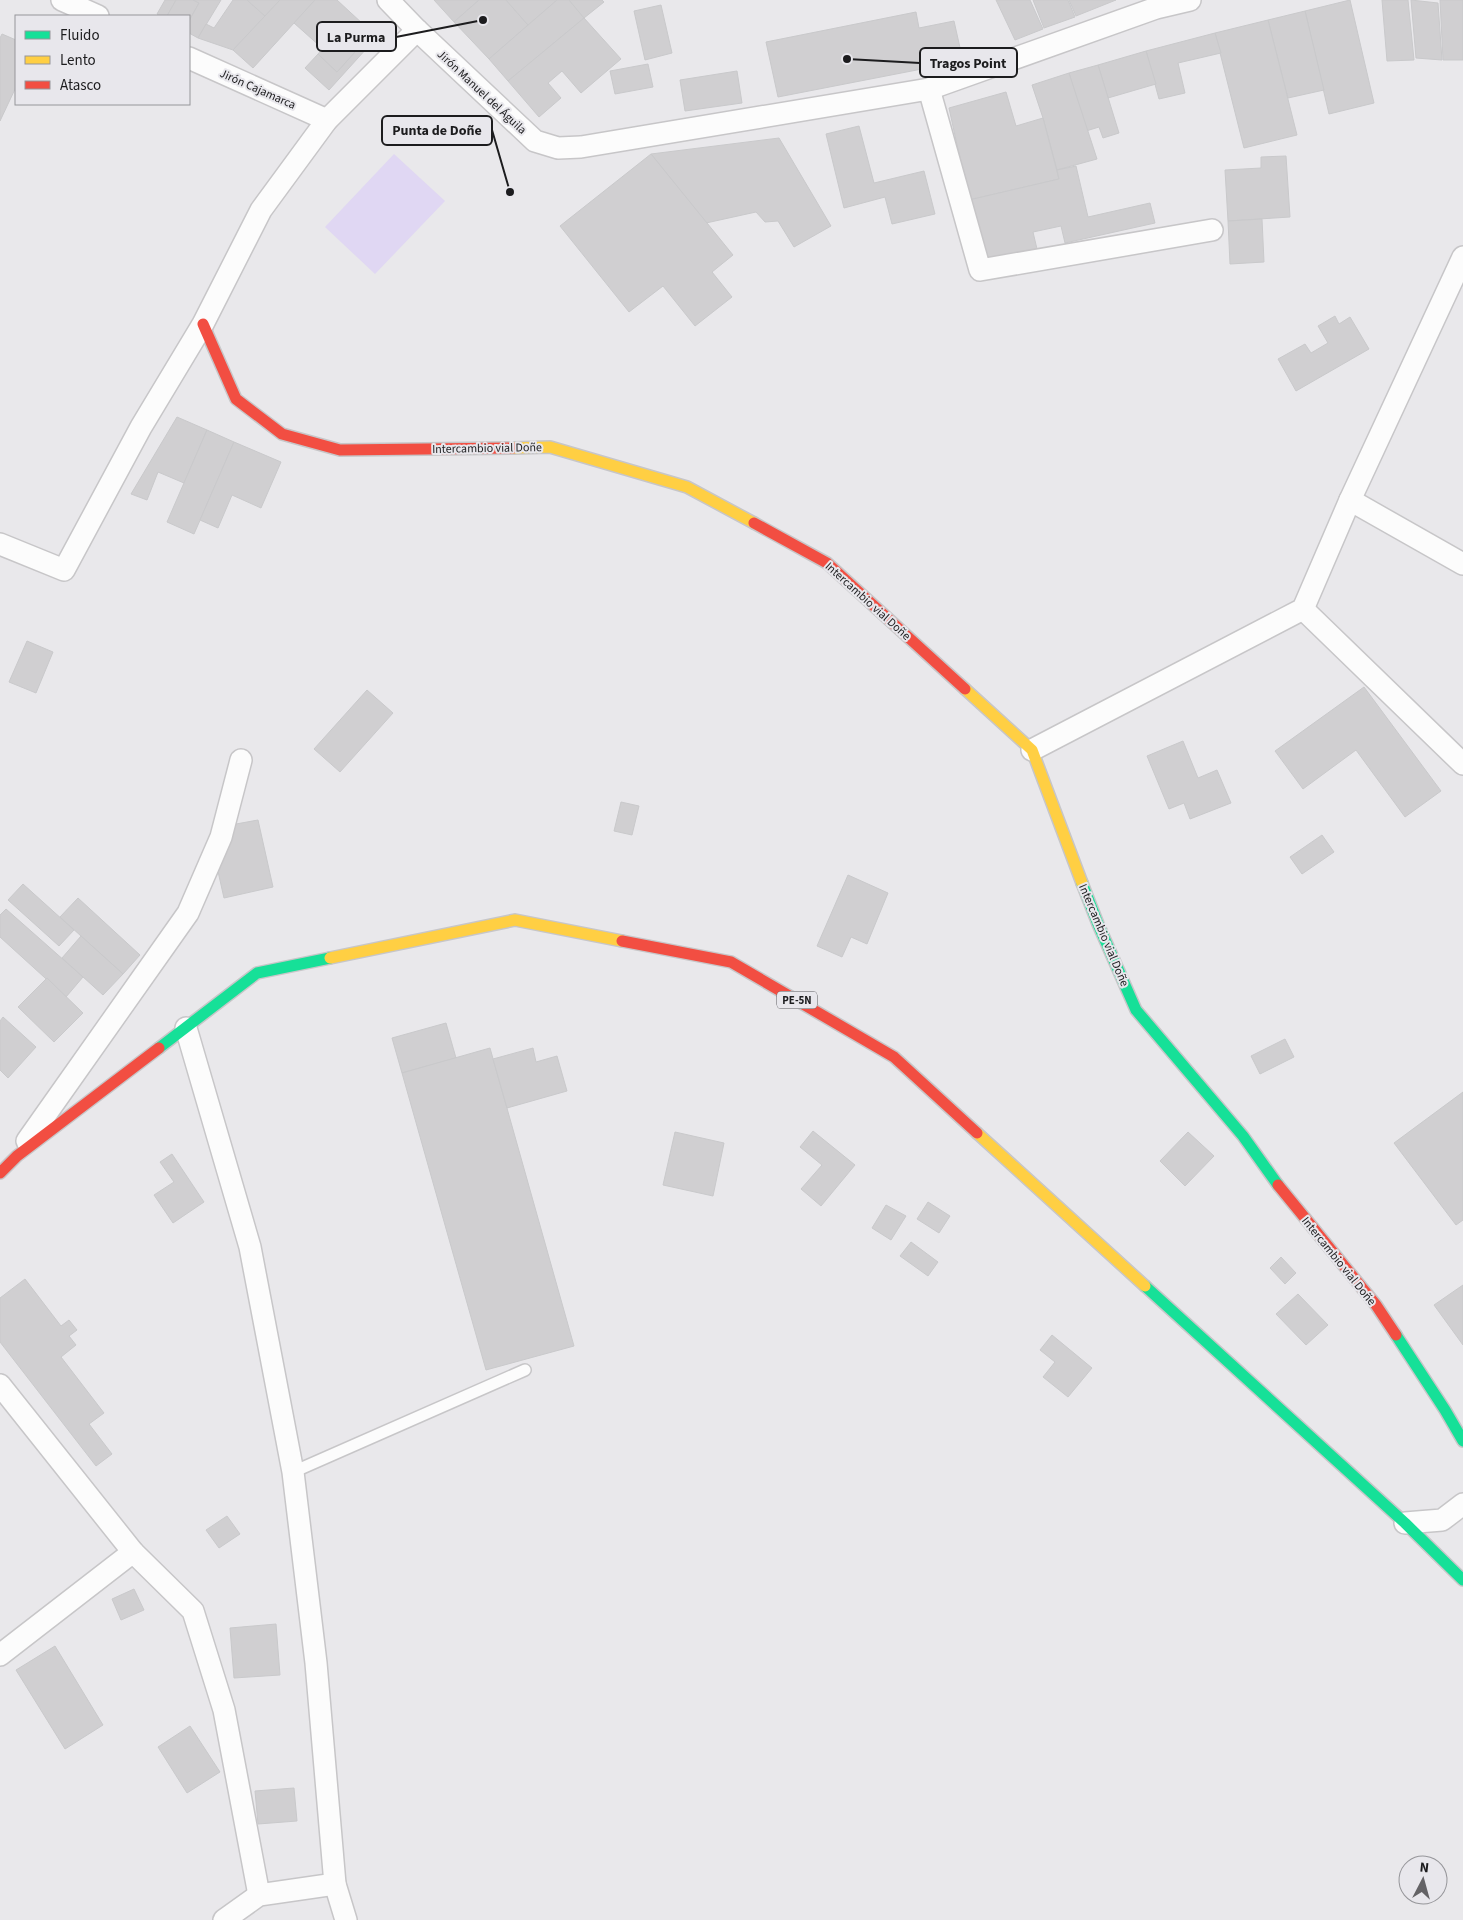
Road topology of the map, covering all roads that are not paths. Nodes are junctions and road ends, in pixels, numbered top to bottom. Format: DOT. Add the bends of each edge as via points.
graph roads {
  1 [pos="62,0"];
  2 [pos="388,0"];
  3 [pos="1190,0"];
  4 [pos="1156,4"];
  5 [pos="96,15"];
  6 [pos="417,30"];
  7 [pos="190,58"];
  8 [pos="929,89"];
  9 [pos="327,120"];
  10 [pos="1212,230"];
  11 [pos="1463,257"];
  12 [pos="203,324"];
  13 [pos="1350,500"];
  14 [pos="0,544"];
  15 [pos="1463,564"];
  16 [pos="1303,609"];
  17 [pos="1032,750"];
  18 [pos="241,760"];
  19 [pos="1463,764"];
  20 [pos="186,1028"];
  21 [pos="17,1156"];
  22 [pos="0,1173"];
  23 [pos="525,1370"];
  24 [pos="0,1385"];
  25 [pos="1463,1441"];
  26 [pos="293,1472"];
  27 [pos="1463,1504"];
  28 [pos="1405,1523"];
  29 [pos="133,1552"];
  30 [pos="1463,1580"];
  31 [pos="0,1656"];
  32 [pos="335,1884"];
  33 [pos="259,1894"];
  34 [pos="224,1920"];
  35 [pos="346,1920"];
  1 -- 5 [label="street"];
  2 -- 6 [label="street, Jirón Manuel del Águila"];
  3 -- 4 [label="street"];
  4 -- 8 [label="street"];
  6 -- 8 [label="street, Jirón Manuel del Águila" via="535,141 558,148 581,147"];
  6 -- 9 [label="street"];
  7 -- 9 [label="street, Jirón Cajamarca"];
  8 -- 10 [label="street" via="980,270"];
  9 -- 12 [label="street" via="261,210"];
  11 -- 13 [label="street"];
  12 -- 14 [label="street" via="141,427 64,570"];
  12 -- 17 [label="main road, Intercambio vial Doñe" via="236,399 282,434 340,450 550,448 687,487 827,563"];
  13 -- 15 [label="street"];
  13 -- 16 [label="street"];
  16 -- 17 [label="street"];
  16 -- 19 [label="street"];
  17 -- 25 [label="main road, Intercambio vial Doñe" via="1098,924 1136,1010 1243,1136 1286,1197 1376,1306"];
  18 -- 21 [label="street" via="221,837 188,913"];
  20 -- 21 [label="main road, PE-5N"];
  20 -- 26 [label="street" via="250,1247"];
  20 -- 28 [label="main road, PE-5N" via="257,973 514,920 731,962 894,1057"];
  21 -- 22 [label="main road, PE-5N"];
  23 -- 26 [label="lane"];
  24 -- 29 [label="street"];
  26 -- 32 [label="street" via="316,1664"];
  27 -- 28 [label="street" via="1442,1520"];
  28 -- 30 [label="main road, PE-5N"];
  29 -- 31 [label="street"];
  29 -- 33 [label="street" via="193,1611 224,1710"];
  32 -- 33 [label="street"];
  32 -- 35 [label="street"];
  33 -- 34 [label="street"];
}
